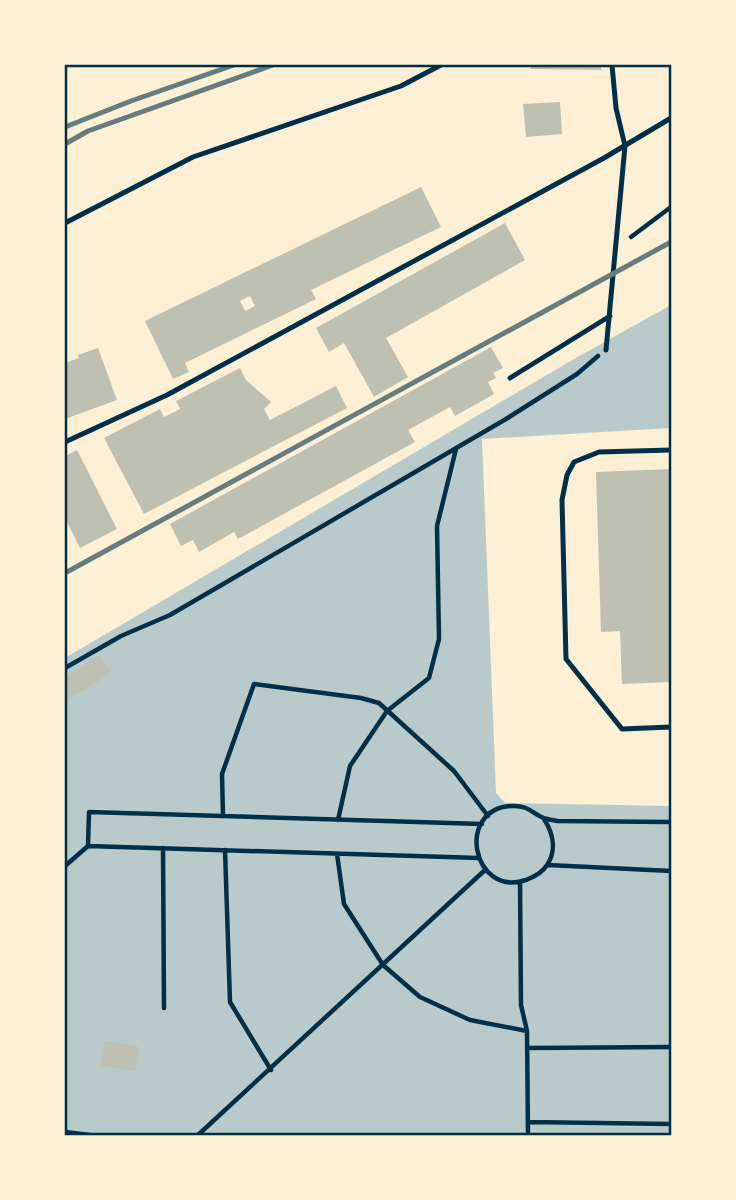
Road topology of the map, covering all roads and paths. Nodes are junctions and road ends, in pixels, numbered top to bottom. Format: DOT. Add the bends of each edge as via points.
graph roads {
  1 [pos="441,65"];
  2 [pos="612,65"];
  3 [pos="671,118"];
  4 [pos="625,146"];
  5 [pos="671,206"];
  6 [pos="65,223"];
  7 [pos="616,248"];
  8 [pos="610,316"];
  9 [pos="606,350"];
  10 [pos="510,378"];
  11 [pos="65,442"];
  12 [pos="456,448"];
  13 [pos="671,450"];
  14 [pos="65,668"];
  15 [pos="387,711"];
  16 [pos="671,727"];
  17 [pos="223,816"];
  18 [pos="488,816"];
  19 [pos="544,819"];
  20 [pos="338,820"];
  21 [pos="671,822"];
  22 [pos="482,824"];
  23 [pos="88,846"];
  24 [pos="163,848"];
  25 [pos="225,850"];
  26 [pos="337,854"];
  27 [pos="479,858"];
  28 [pos="548,864"];
  29 [pos="65,866"];
  30 [pos="485,870"];
  31 [pos="671,871"];
  32 [pos="520,882"];
  33 [pos="383,965"];
  34 [pos="164,1008"];
  35 [pos="527,1031"];
  36 [pos="671,1047"];
  37 [pos="527,1048"];
  38 [pos="271,1070"];
  39 [pos="528,1122"];
  40 [pos="671,1124"];
  41 [pos="65,1132"];
  42 [pos="90,1135"];
  43 [pos="198,1135"];
  44 [pos="528,1135"];
  1 -- 6 [label="lane" via="401,86 193,157"];
  2 -- 4 [label="lane"];
  3 -- 4 [label="lane"];
  4 -- 7 [label="lane"];
  4 -- 11 [label="lane" via="167,395"];
  5 -- 7 [label="path"];
  7 -- 8 [label="lane"];
  8 -- 9 [label="lane"];
  8 -- 10 [label="lane"];
  9 -- 12 [label="path" via="577,374"];
  12 -- 14 [label="path" via="170,615"];
  12 -- 15 [label="path" via="437,526 439,639 429,678"];
  13 -- 16 [label="lane" via="599,452 574,462 562,500 566,659 622,729"];
  15 -- 17 [label="path" via="361,698 254,684 222,774"];
  15 -- 18 [label="path" via="454,771"];
  15 -- 20 [label="path" via="350,766"];
  17 -- 20 [label="path"];
  17 -- 23 [label="path" via="89,812"];
  18 -- 19 [label="path" via="498,809 523,806"];
  18 -- 22 [label="path"];
  19 -- 21 [label="path"];
  19 -- 28 [label="path" via="553,845"];
  20 -- 22 [label="path"];
  22 -- 27 [label="path" via="476,837"];
  23 -- 24 [label="path"];
  23 -- 29 [label="path"];
  24 -- 25 [label="path"];
  24 -- 34 [label="path"];
  25 -- 26 [label="path"];
  25 -- 38 [label="path" via="230,1002"];
  26 -- 27 [label="path"];
  26 -- 33 [label="path" via="344,904"];
  27 -- 30 [label="path"];
  28 -- 31 [label="path"];
  28 -- 32 [label="path" via="533,878"];
  30 -- 32 [label="path" via="503,881"];
  30 -- 33 [label="path"];
  32 -- 35 [label="path" via="521,1006"];
  33 -- 35 [label="path" via="420,997 470,1020"];
  33 -- 38 [label="path"];
  35 -- 37 [label="path"];
  36 -- 37 [label="path"];
  37 -- 39 [label="path"];
  38 -- 43 [label="path"];
  39 -- 40 [label="path"];
  39 -- 44 [label="path"];
  41 -- 42 [label="path"];
}
